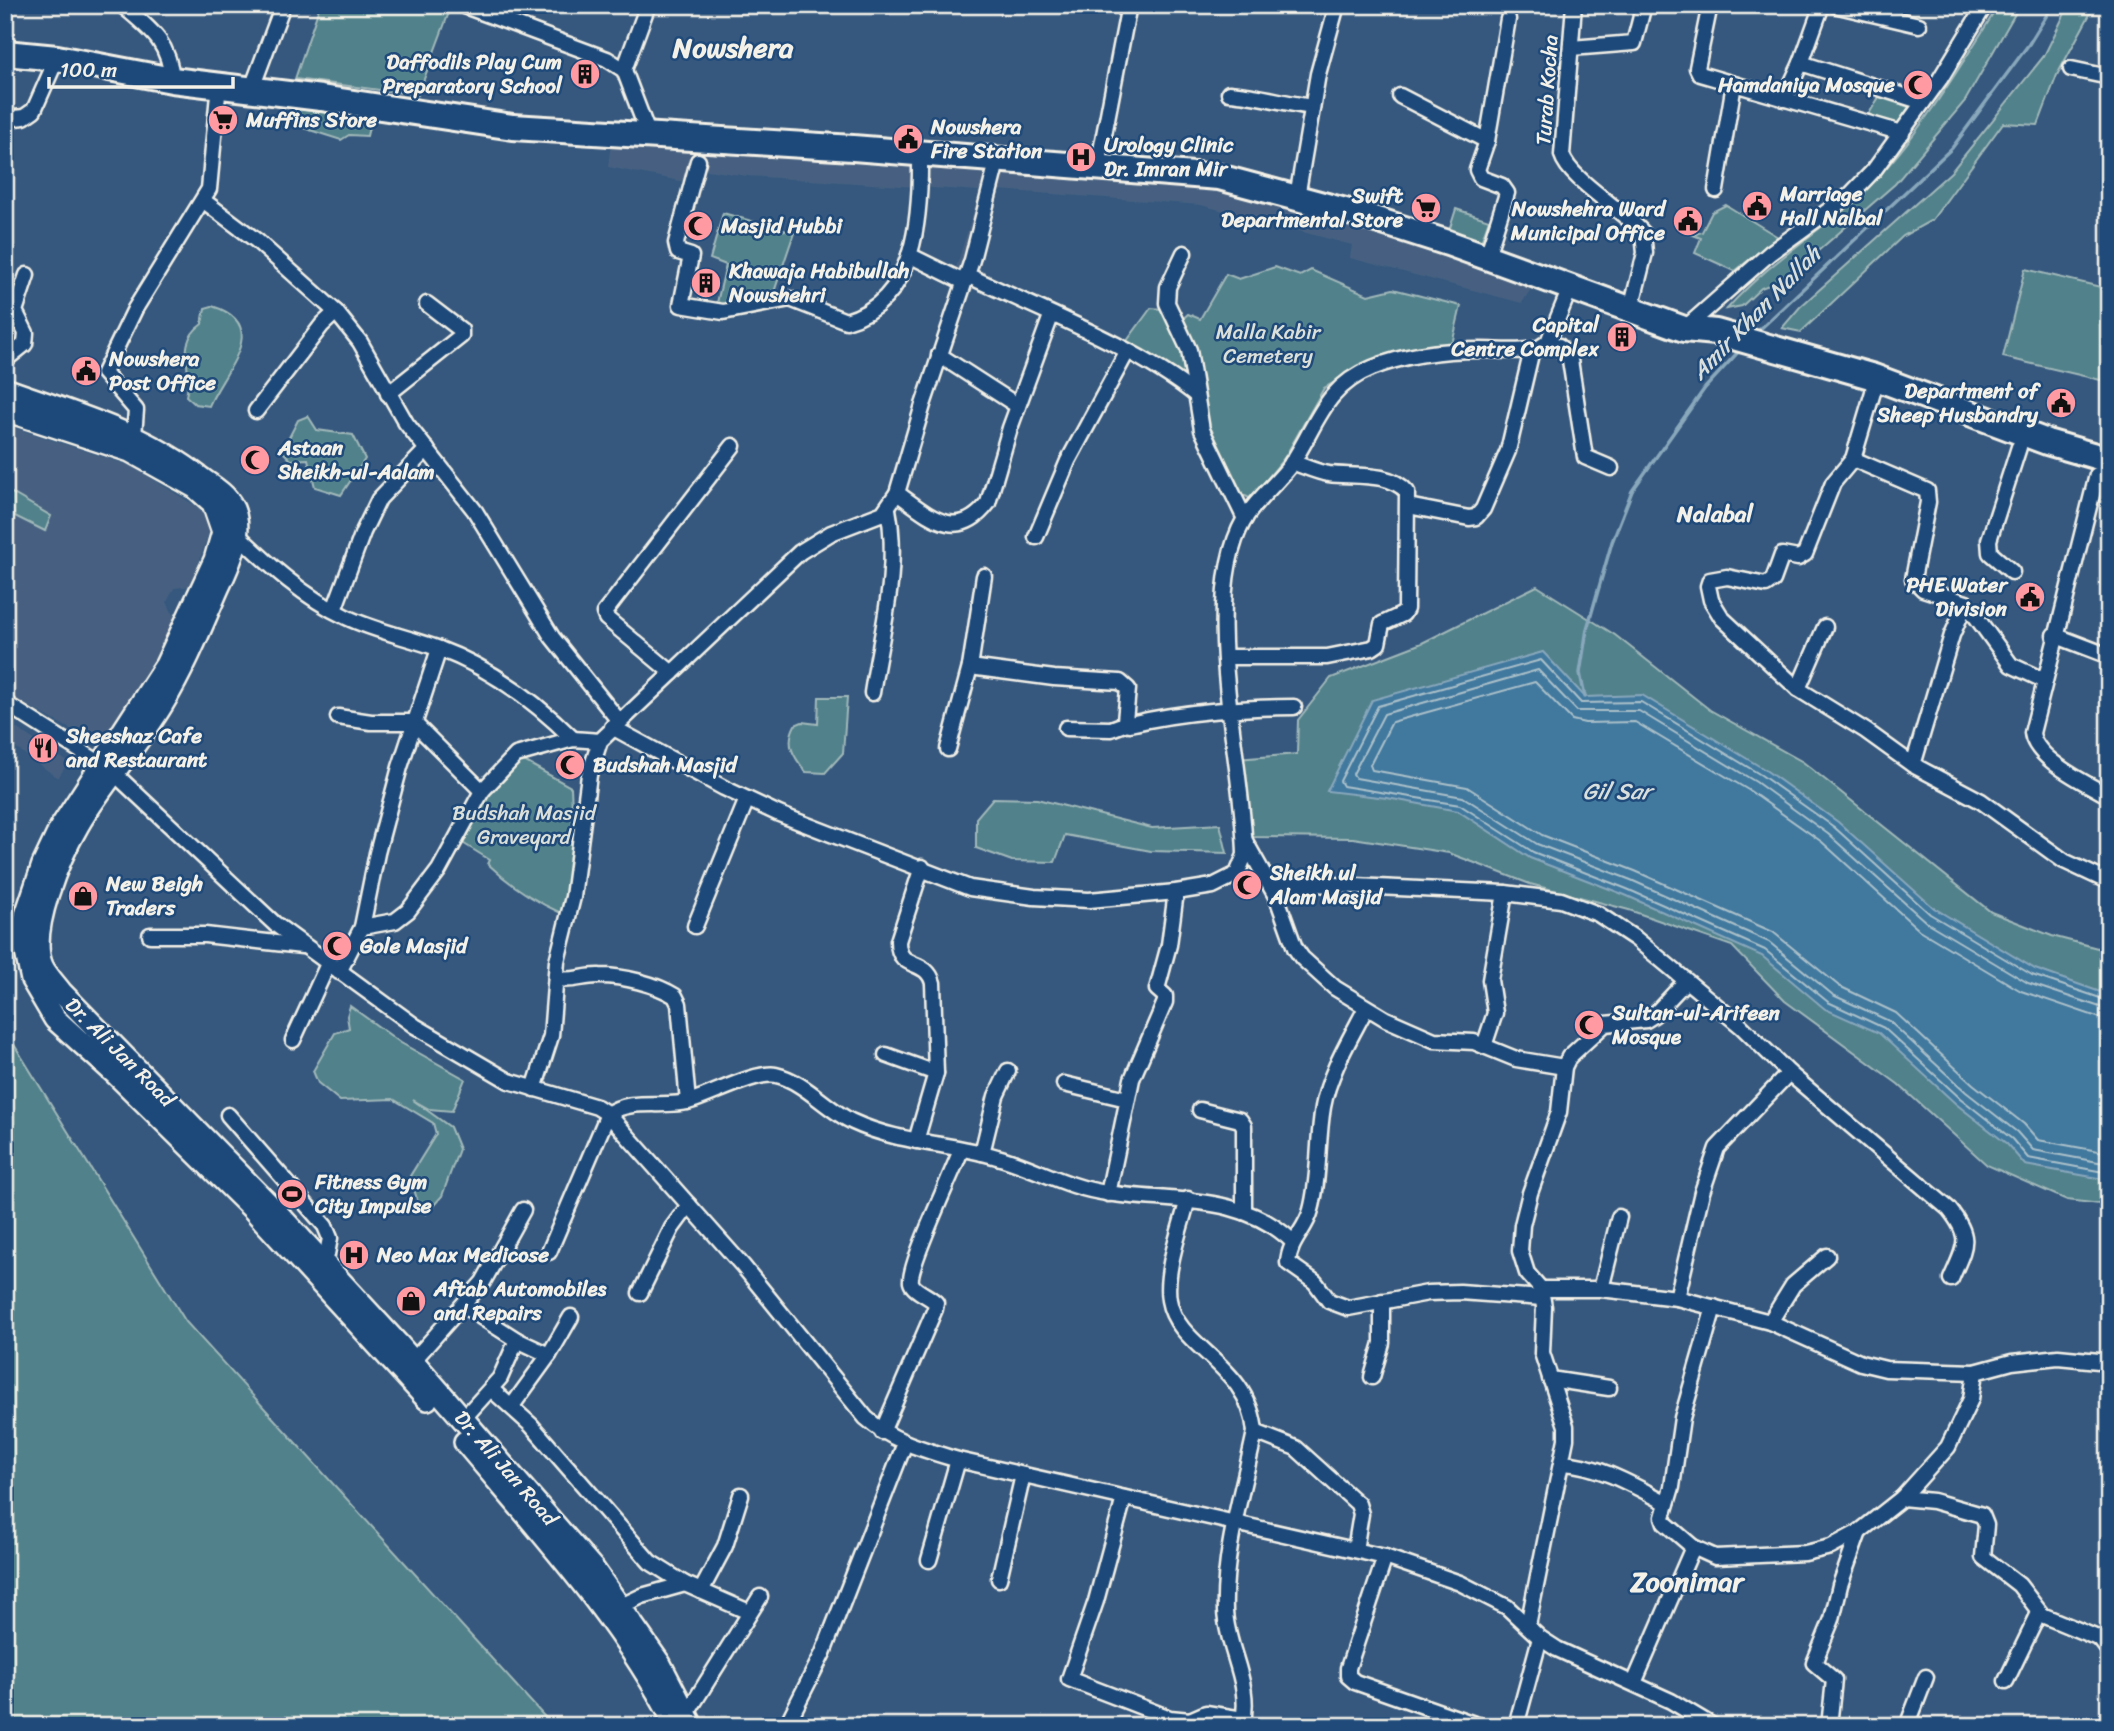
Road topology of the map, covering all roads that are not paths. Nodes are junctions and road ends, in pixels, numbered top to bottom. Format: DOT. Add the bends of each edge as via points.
graph roads {
  1 [pos="122,5"];
  2 [pos="283,5"];
  3 [pos="463,5"];
  4 [pos="648,5"];
  5 [pos="1129,5"];
  6 [pos="1337,5"];
  7 [pos="1574,5"];
  8 [pos="1644,5"];
  9 [pos="1710,5"];
  10 [pos="1822,5"];
  11 [pos="1834,5"];
  12 [pos="1985,5"];
  13 [pos="1508,19"];
  14 [pos="1919,24"];
  15 [pos="1571,48"];
  16 [pos="5,53"];
  17 [pos="57,58"];
  18 [pos="1801,63"];
  19 [pos="2071,69"];
  20 [pos="624,70"];
  21 [pos="2109,77"];
  22 [pos="172,80"];
  23 [pos="219,84"];
  24 [pos="1734,84"];
  25 [pos="252,88"];
  26 [pos="1228,93"];
  27 [pos="1399,96"];
  28 [pos="1784,99"];
  29 [pos="1923,102"];
  30 [pos="1312,107"];
  31 [pos="5,119"];
  32 [pos="648,133"];
  33 [pos="1902,133"];
  34 [pos="1487,141"];
  35 [pos="700,148"];
  36 [pos="920,152"];
  37 [pos="999,158"];
  38 [pos="1098,166"];
  39 [pos="1716,190"];
  40 [pos="1297,197"];
  41 [pos="204,201"];
  42 [pos="1184,253"];
  43 [pos="909,255"];
  44 [pos="1487,256"];
  45 [pos="27,275"];
  46 [pos="965,278"];
  47 [pos="1571,286"];
  48 [pos="427,304"];
  49 [pos="1631,308"];
  50 [pos="336,312"];
  51 [pos="1051,316"];
  52 [pos="1701,334"];
  53 [pos="1548,342"];
  54 [pos="1532,350"];
  55 [pos="1127,352"];
  56 [pos="939,355"];
  57 [pos="5,360"];
  58 [pos="1874,385"];
  59 [pos="5,389"];
  60 [pos="388,394"];
  61 [pos="1196,396"];
  62 [pos="1018,406"];
  63 [pos="5,411"];
  64 [pos="256,411"];
  65 [pos="1970,422"];
  66 [pos="134,436"];
  67 [pos="733,446"];
  68 [pos="2019,447"];
  69 [pos="427,449"];
  70 [pos="1853,459"];
  71 [pos="1292,462"];
  72 [pos="1611,468"];
  73 [pos="2105,471"];
  74 [pos="897,494"];
  75 [pos="1408,506"];
  76 [pos="888,509"];
  77 [pos="1245,519"];
  78 [pos="237,534"];
  79 [pos="1035,537"];
  80 [pos="2012,572"];
  81 [pos="984,576"];
  82 [pos="1966,603"];
  83 [pos="334,610"];
  84 [pos="1825,627"];
  85 [pos="2054,635"];
  86 [pos="439,649"];
  87 [pos="2109,656"];
  88 [pos="1226,657"];
  89 [pos="970,667"];
  90 [pos="673,673"];
  91 [pos="2043,680"];
  92 [pos="1798,689"];
  93 [pos="872,693"];
  94 [pos="5,703"];
  95 [pos="1294,707"];
  96 [pos="1230,708"];
  97 [pos="338,717"];
  98 [pos="413,722"];
  99 [pos="1127,723"];
  100 [pos="615,724"];
  101 [pos="1066,728"];
  102 [pos="573,739"];
  103 [pos="600,741"];
  104 [pos="948,749"];
  105 [pos="1913,765"];
  106 [pos="107,769"];
  107 [pos="482,791"];
  108 [pos="2109,796"];
  109 [pos="747,799"];
  110 [pos="1245,841"];
  111 [pos="922,867"];
  112 [pos="2109,881"];
  113 [pos="1269,883"];
  114 [pos="1176,892"];
  115 [pos="1506,893"];
  116 [pos="695,926"];
  117 [pos="362,927"];
  118 [pos="150,934"];
  119 [pos="303,946"];
  120 [pos="333,968"];
  121 [pos="556,979"];
  122 [pos="1686,981"];
  123 [pos="1366,1008"];
  124 [pos="293,1040"];
  125 [pos="1484,1045"];
  126 [pos="886,1055"];
  127 [pos="1564,1067"];
  128 [pos="1008,1071"];
  129 [pos="936,1073"];
  130 [pos="1789,1073"];
  131 [pos="1063,1084"];
  132 [pos="534,1089"];
  133 [pos="1127,1099"];
  134 [pos="688,1102"];
  135 [pos="1200,1110"];
  136 [pos="608,1114"];
  137 [pos="228,1115"];
  138 [pos="916,1141"];
  139 [pos="961,1150"];
  140 [pos="982,1153"];
  141 [pos="1108,1194"];
  142 [pos="1188,1199"];
  143 [pos="689,1205"];
  144 [pos="523,1210"];
  145 [pos="1244,1212"];
  146 [pos="1619,1217"];
  147 [pos="1292,1241"];
  148 [pos="549,1252"];
  149 [pos="1827,1256"];
  150 [pos="325,1265"];
  151 [pos="1951,1279"];
  152 [pos="1601,1289"];
  153 [pos="640,1293"];
  154 [pos="1541,1294"];
  155 [pos="1677,1298"];
  156 [pos="1382,1301"];
  157 [pos="464,1306"];
  158 [pos="1714,1307"];
  159 [pos="571,1317"];
  160 [pos="1770,1322"];
  161 [pos="517,1340"];
  162 [pos="550,1355"];
  163 [pos="413,1361"];
  164 [pos="2109,1362"];
  165 [pos="1975,1372"];
  166 [pos="1372,1377"];
  167 [pos="1550,1378"];
  168 [pos="1609,1388"];
  169 [pos="491,1389"];
  170 [pos="512,1406"];
  171 [pos="463,1419"];
  172 [pos="882,1432"];
  173 [pos="1255,1432"];
  174 [pos="905,1443"];
  175 [pos="958,1460"];
  176 [pos="1562,1463"];
  177 [pos="1023,1475"];
  178 [pos="741,1495"];
  179 [pos="1124,1498"];
  180 [pos="1902,1498"];
  181 [pos="1667,1503"];
  182 [pos="1236,1521"];
  183 [pos="1859,1532"];
  184 [pos="1693,1547"];
  185 [pos="1355,1550"];
  186 [pos="1385,1557"];
  187 [pos="929,1560"];
  188 [pos="999,1579"];
  189 [pos="685,1584"];
  190 [pos="701,1591"];
  191 [pos="760,1597"];
  192 [pos="621,1606"];
  193 [pos="749,1612"];
  194 [pos="2039,1613"];
  195 [pos="1528,1625"];
  196 [pos="1540,1638"];
  197 [pos="2109,1651"];
  198 [pos="1926,1677"];
  199 [pos="2006,1681"];
  200 [pos="1634,1683"];
  201 [pos="685,1722"];
  202 [pos="1242,1723"];
  203 [pos="786,1726"];
  204 [pos="1480,1726"];
  205 [pos="1516,1726"];
  206 [pos="1713,1726"];
  207 [pos="1829,1726"];
  208 [pos="1907,1726"];
  1 -- 22 [label="street" via="164,46"];
  2 -- 25 [label="street"];
  3 -- 20 [label="street" via="607,59"];
  4 -- 20 [label="street"];
  5 -- 38 [label="street"];
  6 -- 30 [label="street"];
  7 -- 15 [label="street, Turab Kocha"];
  8 -- 15 [label="street" via="1634,43"];
  9 -- 24 [label="street" via="1698,72"];
  10 -- 18 [label="street"];
  11 -- 14 [label="street"];
  12 -- 29 [label="street"];
  13 -- 34 [label="street"];
  15 -- 49 [label="street, Turab Kocha" via="1562,155 1570,172 1643,233 1645,253"];
  16 -- 17 [label="highway"];
  17 -- 22 [label="highway"];
  17 -- 31 [label="street" via="34,110"];
  18 -- 28 [label="street"];
  18 -- 29 [label="street"];
  19 -- 21 [label="street"];
  20 -- 32 [label="street"];
  22 -- 23 [label="highway"];
  23 -- 25 [label="highway"];
  23 -- 41 [label="street" via="214,157"];
  24 -- 28 [label="street"];
  24 -- 39 [label="street"];
  25 -- 32 [label="highway" via="480,124"];
  26 -- 30 [label="street"];
  27 -- 34 [label="street"];
  28 -- 33 [label="street"];
  29 -- 33 [label="street"];
  30 -- 40 [label="street"];
  32 -- 35 [label="highway"];
  33 -- 52 [label="street" via="1850,195 1770,253"];
  34 -- 44 [label="street" via="1478,175 1507,193"];
  35 -- 36 [label="highway"];
  35 -- 43 [label="street" via="676,243 678,252 691,256 681,305 723,312 790,299 846,321 884,301"];
  36 -- 37 [label="highway"];
  36 -- 43 [label="street" via="919,204"];
  37 -- 38 [label="highway"];
  37 -- 46 [label="street"];
  38 -- 40 [label="highway" via="1219,177"];
  40 -- 44 [label="highway"];
  41 -- 50 [label="street"];
  41 -- 66 [label="street" via="135,309 106,366 106,379 124,392 136,410"];
  42 -- 61 [label="street" via="1168,287 1167,303 1189,350"];
  43 -- 46 [label="street"];
  44 -- 47 [label="highway"];
  45 -- 57 [label="street" via="15,311 26,333 25,344"];
  46 -- 51 [label="street"];
  46 -- 56 [label="street"];
  47 -- 49 [label="highway"];
  47 -- 53 [label="street"];
  48 -- 60 [label="street" via="461,330 461,336"];
  49 -- 52 [label="highway"];
  50 -- 60 [label="street" via="360,342"];
  50 -- 64 [label="street"];
  51 -- 55 [label="street"];
  51 -- 62 [label="street"];
  52 -- 58 [label="highway"];
  53 -- 54 [label="street"];
  53 -- 72 [label="street" via="1559,346 1570,360 1585,457"];
  54 -- 71 [label="street" via="1453,350 1370,368 1325,403"];
  54 -- 75 [label="street" via="1511,441 1483,509 1469,518"];
  55 -- 61 [label="street" via="1164,371"];
  55 -- 79 [label="street" via="1068,461"];
  56 -- 62 [label="street"];
  56 -- 74 [label="street"];
  58 -- 65 [label="highway"];
  58 -- 70 [label="street"];
  59 -- 66 [label="main road"];
  60 -- 69 [label="street"];
  61 -- 77 [label="street" via="1209,451"];
  62 -- 74 [label="street" via="988,503 980,513 965,523 941,523"];
  63 -- 106 [label="main road, Dr. Ali Jan Road" via="130,451 195,487 213,503 221,522 223,532 215,560 166,665"];
  65 -- 68 [label="highway"];
  65 -- 73 [label="highway"];
  66 -- 78 [label="main road" via="172,455 226,497 236,514"];
  67 -- 90 [label="street" via="604,612"];
  68 -- 73 [label="highway"];
  68 -- 80 [label="street" via="1989,540 1990,553"];
  69 -- 83 [label="street" via="379,499"];
  69 -- 100 [label="street" via="475,511 552,637"];
  70 -- 82 [label="street" via="1927,491 1913,579 1923,589"];
  70 -- 92 [label="street" via="1833,483 1802,557 1782,555 1773,580 1766,585 1716,577 1708,586 1722,618"];
  71 -- 75 [label="street" via="1330,474 1395,483 1407,492"];
  71 -- 77 [label="street"];
  73 -- 85 [label="street"];
  74 -- 76 [label="street"];
  75 -- 88 [label="street" via="1406,609 1382,624 1378,644 1327,657"];
  76 -- 90 [label="street" via="800,552"];
  76 -- 93 [label="street" via="890,579"];
  77 -- 88 [label="street" via="1228,569"];
  78 -- 83 [label="street" via="279,575"];
  78 -- 106 [label="main road, Dr. Ali Jan Road" via="230,562 162,705"];
  81 -- 89 [label="street"];
  82 -- 91 [label="street" via="2011,665"];
  82 -- 105 [label="street"];
  83 -- 86 [label="street"];
  84 -- 92 [label="street"];
  85 -- 87 [label="street"];
  85 -- 91 [label="street"];
  86 -- 98 [label="street"];
  86 -- 102 [label="street" via="521,693"];
  88 -- 96 [label="street"];
  89 -- 99 [label="street" via="1120,682 1128,689"];
  89 -- 104 [label="street"];
  90 -- 100 [label="street"];
  91 -- 108 [label="street" via="2032,733 2036,748"];
  92 -- 105 [label="street"];
  94 -- 106 [label="street"];
  95 -- 96 [label="street"];
  96 -- 99 [label="street"];
  96 -- 110 [label="street"];
  97 -- 98 [label="street"];
  98 -- 107 [label="street"];
  98 -- 117 [label="street"];
  99 -- 101 [label="street" via="1111,729"];
  100 -- 103 [label="street"];
  100 -- 109 [label="street"];
  102 -- 103 [label="street"];
  102 -- 107 [label="street" via="516,755"];
  103 -- 121 [label="street" via="589,775"];
  105 -- 112 [label="street" via="1981,801 2064,861"];
  106 -- 119 [label="street"];
  106 -- 150 [label="main road, Dr. Ali Jan Road" via="53,880 41,918 42,965 61,992"];
  106 -- 201 [label="main road, Dr. Ali Jan Road" via="61,827 26,915 25,960 42,999 55,1019 253,1209 449,1423 616,1626"];
  107 -- 117 [label="street" via="439,870 408,911 394,921"];
  109 -- 111 [label="street"];
  109 -- 116 [label="street"];
  110 -- 113 [label="street"];
  110 -- 114 [label="street" via="1237,874 1213,886"];
  111 -- 114 [label="street" via="970,887 1034,897 1089,900"];
  111 -- 129 [label="street" via="898,953 930,974"];
  113 -- 115 [label="street"];
  113 -- 123 [label="street" via="1302,958"];
  114 -- 133 [label="street" via="1157,989 1165,1002 1140,1056"];
  115 -- 122 [label="street" via="1561,900 1598,914"];
  115 -- 125 [label="street" via="1490,980 1495,1013"];
  117 -- 120 [label="street"];
  118 -- 119 [label="street"];
  119 -- 120 [label="street"];
  120 -- 124 [label="street"];
  120 -- 132 [label="street" via="415,1026 509,1081"];
  121 -- 132 [label="street" via="551,1036"];
  121 -- 134 [label="street" via="572,982 598,975 612,977 675,996"];
  122 -- 127 [label="street" via="1646,1020 1605,1024"];
  122 -- 130 [label="street"];
  123 -- 125 [label="street" via="1434,1040"];
  123 -- 147 [label="street" via="1323,1105 1314,1200 1305,1226"];
  125 -- 127 [label="street" via="1516,1059"];
  126 -- 129 [label="street"];
  127 -- 154 [label="street" via="1559,1112 1522,1225 1522,1262"];
  128 -- 140 [label="street" via="996,1096"];
  129 -- 138 [label="street"];
  130 -- 151 [label="street" via="1949,1209 1966,1241"];
  130 -- 155 [label="street" via="1717,1148"];
  131 -- 133 [label="street"];
  132 -- 136 [label="street"];
  133 -- 141 [label="street"];
  134 -- 136 [label="street" via="628,1105"];
  134 -- 138 [label="street" via="776,1075 853,1122"];
  135 -- 145 [label="street" via="1240,1120 1244,1126"];
  136 -- 143 [label="street"];
  136 -- 148 [label="street"];
  137 -- 150 [label="street" via="325,1226 330,1238"];
  138 -- 139 [label="street"];
  139 -- 140 [label="street"];
  139 -- 172 [label="street" via="911,1279 914,1287 933,1299 935,1309"];
  140 -- 141 [label="street"];
  141 -- 142 [label="street"];
  142 -- 145 [label="street"];
  142 -- 173 [label="street" via="1168,1285 1169,1301 1186,1332 1242,1390"];
  143 -- 153 [label="street" via="672,1228"];
  143 -- 172 [label="street"];
  144 -- 157 [label="street" via="496,1263"];
  145 -- 147 [label="street" via="1275,1224"];
  146 -- 152 [label="street"];
  147 -- 156 [label="street" via="1288,1263 1315,1282 1329,1301 1348,1308"];
  149 -- 160 [label="street" via="1793,1285"];
  150 -- 163 [label="main road, Dr. Ali Jan Road"];
  152 -- 154 [label="street"];
  152 -- 155 [label="street"];
  154 -- 156 [label="street" via="1460,1292"];
  154 -- 167 [label="street" via="1542,1353"];
  155 -- 158 [label="street"];
  156 -- 166 [label="street" via="1382,1343"];
  157 -- 161 [label="street"];
  157 -- 163 [label="street"];
  158 -- 160 [label="street"];
  158 -- 181 [label="street" via="1682,1418"];
  159 -- 162 [label="street"];
  160 -- 165 [label="street" via="1861,1363 1898,1370"];
  161 -- 162 [label="street"];
  161 -- 169 [label="street"];
  162 -- 170 [label="street"];
  163 -- 171 [label="main road, Dr. Ali Jan Road"];
  164 -- 165 [label="street" via="2046,1358"];
  165 -- 180 [label="street" via="1960,1427 1935,1464"];
  167 -- 168 [label="street"];
  167 -- 176 [label="street" via="1566,1426"];
  169 -- 170 [label="street"];
  169 -- 171 [label="street"];
  170 -- 189 [label="street" via="642,1555"];
  171 -- 192 [label="main road, Dr. Ali Jan Road"];
  172 -- 174 [label="street"];
  173 -- 182 [label="street"];
  173 -- 185 [label="street" via="1296,1448 1358,1504"];
  174 -- 175 [label="street"];
  174 -- 203 [label="street" via="822,1653"];
  175 -- 177 [label="street"];
  175 -- 187 [label="street"];
  176 -- 181 [label="street" via="1608,1474"];
  176 -- 195 [label="street"];
  177 -- 179 [label="street"];
  177 -- 188 [label="street"];
  178 -- 190 [label="street" via="725,1546"];
  179 -- 182 [label="street"];
  179 -- 202 [label="street" via="1069,1679 1170,1718 1190,1720 1206,1713"];
  180 -- 183 [label="street"];
  180 -- 194 [label="street" via="1982,1515 1986,1525 1983,1557 2019,1584"];
  181 -- 184 [label="street" via="1665,1523"];
  182 -- 185 [label="street"];
  182 -- 202 [label="street" via="1225,1613 1243,1676"];
  183 -- 184 [label="street" via="1831,1547 1805,1553 1728,1558"];
  183 -- 207 [label="street" via="1814,1663 1834,1680"];
  184 -- 200 [label="street"];
  185 -- 186 [label="street"];
  186 -- 195 [label="street" via="1492,1598"];
  186 -- 204 [label="street" via="1348,1676"];
  189 -- 190 [label="street"];
  189 -- 192 [label="street"];
  190 -- 193 [label="street"];
  191 -- 193 [label="street"];
  192 -- 201 [label="main road, Dr. Ali Jan Road" via="660,1664"];
  193 -- 201 [label="street"];
  194 -- 197 [label="street" via="2100,1639"];
  194 -- 199 [label="street"];
  195 -- 196 [label="street"];
  196 -- 200 [label="street"];
  196 -- 205 [label="street"];
  198 -- 208 [label="street"];
  200 -- 206 [label="street"];
}
